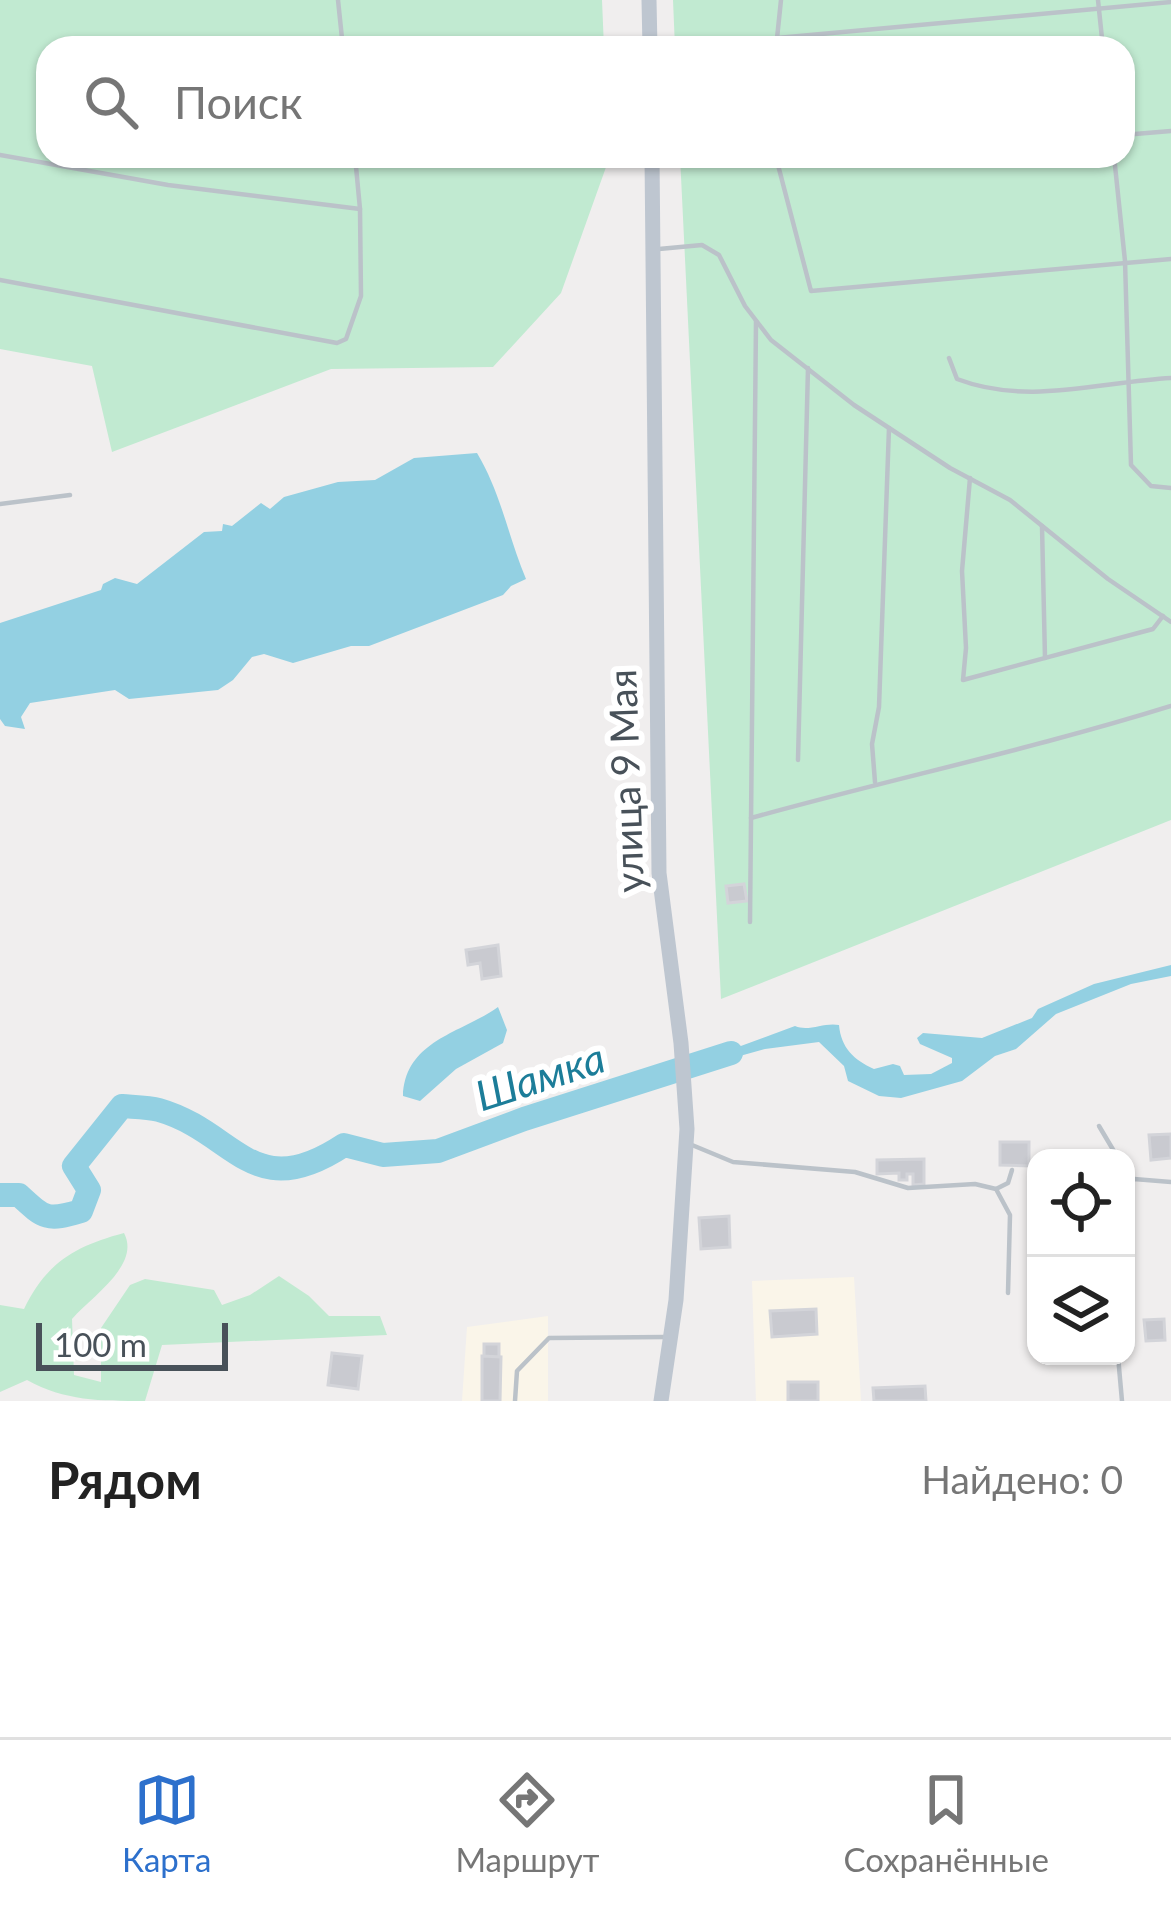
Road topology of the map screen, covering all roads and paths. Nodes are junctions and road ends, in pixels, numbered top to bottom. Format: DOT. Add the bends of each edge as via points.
graph roads {
  1 [pos="338,0"];
  2 [pos="649,0"];
  3 [pos="781,0"];
  4 [pos="1171,2"];
  5 [pos="1098,4"];
  6 [pos="342,36"];
  7 [pos="650,36"];
  8 [pos="777,36"];
  9 [pos="796,36"];
  10 [pos="1102,36"];
  11 [pos="1171,131"];
  12 [pos="1135,134"];
  13 [pos="0,155"];
  14 [pos="36,161"];
  15 [pos="73,168"];
  16 [pos="356,168"];
  17 [pos="652,168"];
  18 [pos="779,168"];
  19 [pos="1115,168"];
  20 [pos="360,209"];
  21 [pos="654,249"];
  22 [pos="1171,259"];
  23 [pos="1125,261"];
  24 [pos="0,280"];
  25 [pos="756,321"];
  26 [pos="949,358"];
  27 [pos="808,368"];
  28 [pos="1171,379"];
  29 [pos="1130,380"];
  30 [pos="889,428"];
  31 [pos="970,478"];
  32 [pos="1171,488"];
  33 [pos="70,495"];
  34 [pos="0,505"];
  35 [pos="1042,526"];
  36 [pos="1162,616"];
  37 [pos="1171,622"];
  38 [pos="1045,659"];
  39 [pos="1171,706"];
  40 [pos="798,760"];
  41 [pos="875,784"];
  42 [pos="751,818"];
  43 [pos="750,922"];
  44 [pos="1100,1126"];
  45 [pos="687,1143"];
  46 [pos="1113,1149"];
  47 [pos="1012,1170"];
  48 [pos="1135,1179"];
  49 [pos="1171,1182"];
  50 [pos="996,1189"];
  51 [pos="1008,1293"];
  52 [pos="670,1337"];
  53 [pos="1119,1365"];
  54 [pos="515,1401"];
  55 [pos="661,1401"];
  56 [pos="1122,1401"];
  1 -- 6 [label="lane"];
  2 -- 7 [label="main road"];
  3 -- 8 [label="lane"];
  4 -- 5 [label="lane"];
  5 -- 9 [label="lane"];
  5 -- 10 [label="lane"];
  11 -- 12 [label="lane"];
  13 -- 14 [label="lane"];
  15 -- 20 [label="lane"];
  16 -- 20 [label="lane"];
  17 -- 21 [label="main road, улица 9 Мая"];
  18 -- 23 [label="lane" via="812,291"];
  19 -- 23 [label="lane"];
  20 -- 24 [label="lane" via="361,296 337,344"];
  21 -- 25 [label="lane" via="702,245 718,255"];
  21 -- 45 [label="main road, улица 9 Мая" via="658,873"];
  22 -- 23 [label="lane"];
  23 -- 29 [label="lane"];
  25 -- 27 [label="lane"];
  25 -- 42 [label="lane"];
  26 -- 29 [label="lane" via="957,380 988,391"];
  27 -- 30 [label="lane"];
  27 -- 40 [label="lane"];
  28 -- 29 [label="lane"];
  29 -- 32 [label="lane" via="1131,465 1151,486"];
  30 -- 31 [label="lane"];
  30 -- 41 [label="lane"];
  31 -- 35 [label="lane"];
  31 -- 38 [label="lane" via="963,680"];
  33 -- 34 [label="lane"];
  35 -- 36 [label="lane"];
  35 -- 38 [label="lane"];
  36 -- 37 [label="lane"];
  36 -- 38 [label="lane" via="1153,629"];
  39 -- 41 [label="lane"];
  41 -- 42 [label="lane"];
  42 -- 43 [label="lane"];
  44 -- 46 [label="lane"];
  45 -- 50 [label="lane" via="733,1162 855,1172 908,1188"];
  45 -- 52 [label="main road, улица 9 Мая"];
  47 -- 50 [label="lane"];
  48 -- 49 [label="lane"];
  50 -- 51 [label="lane" via="1010,1215"];
  52 -- 54 [label="lane" via="549,1338 517,1371"];
  52 -- 55 [label="main road, улица 9 Мая"];
  53 -- 56 [label="lane"];
}
